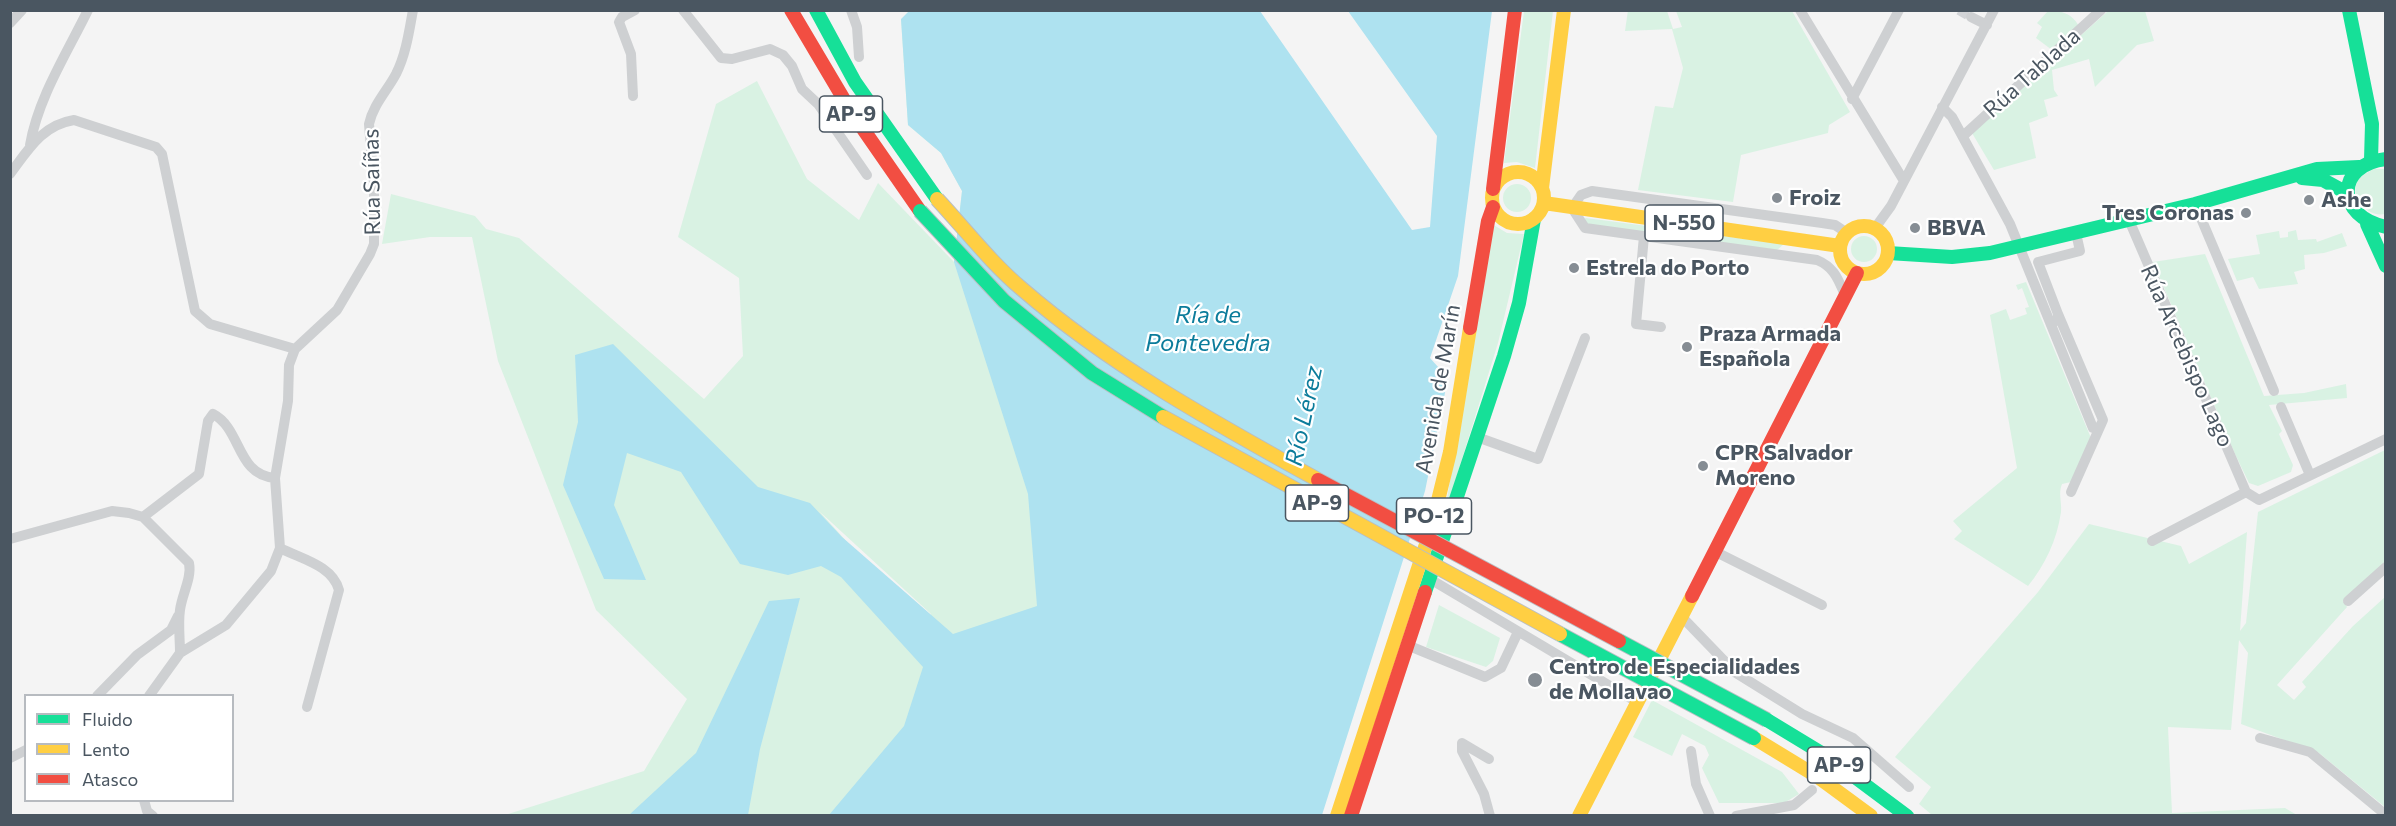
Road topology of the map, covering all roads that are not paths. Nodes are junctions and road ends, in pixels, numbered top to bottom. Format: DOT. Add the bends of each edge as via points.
graph roads {
  1 [pos="22,10"];
  2 [pos="88,10"];
  3 [pos="413,10"];
  4 [pos="635,10"];
  5 [pos="683,10"];
  6 [pos="791,10"];
  7 [pos="816,10"];
  8 [pos="850,10"];
  9 [pos="1515,10"];
  10 [pos="1564,10"];
  11 [pos="1800,10"];
  12 [pos="1899,10"];
  13 [pos="1994,10"];
  14 [pos="2101,10"];
  15 [pos="2349,10"];
  16 [pos="1971,16"];
  17 [pos="10,23"];
  18 [pos="1987,25"];
  19 [pos="859,57"];
  20 [pos="633,96"];
  21 [pos="1852,99"];
  22 [pos="1942,107"];
  23 [pos="2372,124"];
  24 [pos="1963,136"];
  25 [pos="30,145"];
  26 [pos="2385,151"];
  27 [pos="2372,162"];
  28 [pos="10,174"];
  29 [pos="867,175"];
  30 [pos="2292,177"];
  31 [pos="1904,181"];
  32 [pos="1542,188"];
  33 [pos="1493,189"];
  34 [pos="2347,193"];
  35 [pos="1544,203"];
  36 [pos="2195,204"];
  37 [pos="1493,207"];
  38 [pos="1572,207"];
  39 [pos="1534,219"];
  40 [pos="2129,220"];
  41 [pos="2367,224"];
  42 [pos="2385,226"];
  43 [pos="1875,228"];
  44 [pos="1847,233"];
  45 [pos="2076,233"];
  46 [pos="1644,236"];
  47 [pos="1796,239"];
  48 [pos="1840,246"];
  49 [pos="2020,246"];
  50 [pos="1888,253"];
  51 [pos="1779,255"];
  52 [pos="2385,266"];
  53 [pos="1857,273"];
  54 [pos="1845,295"];
  55 [pos="2058,314"];
  56 [pos="1661,327"];
  57 [pos="1585,338"];
  58 [pos="2058,339"];
  59 [pos="295,349"];
  60 [pos="2274,392"];
  61 [pos="2281,407"];
  62 [pos="2093,428"];
  63 [pos="1477,437"];
  64 [pos="2385,439"];
  65 [pos="2310,475"];
  66 [pos="275,478"];
  67 [pos="2071,492"];
  68 [pos="2246,492"];
  69 [pos="143,517"];
  70 [pos="11,535"];
  71 [pos="2152,542"];
  72 [pos="280,548"];
  73 [pos="1714,551"];
  74 [pos="2385,567"];
  75 [pos="1430,579"];
  76 [pos="2348,601"];
  77 [pos="1822,605"];
  78 [pos="180,613"];
  79 [pos="1681,616"];
  80 [pos="1518,632"];
  81 [pos="1407,645"];
  82 [pos="180,653"];
  83 [pos="99,694"];
  84 [pos="150,694"];
  85 [pos="1637,702"];
  86 [pos="307,707"];
  87 [pos="2260,738"];
  88 [pos="24,751"];
  89 [pos="1691,751"];
  90 [pos="10,758"];
  91 [pos="1489,759"];
  92 [pos="1909,787"];
  93 [pos="1812,789"];
  94 [pos="144,802"];
  95 [pos="2385,815"];
  96 [pos="153,816"];
  97 [pos="1337,816"];
  98 [pos="1351,816"];
  99 [pos="1490,816"];
  100 [pos="1579,816"];
  101 [pos="1710,816"];
  102 [pos="1736,816"];
  103 [pos="1871,816"];
  104 [pos="1907,816"];
  1 -- 17 [label="street"];
  2 -- 25 [label="street" via="45,98"];
  3 -- 59 [label="street, Rúa Saíñas" via="400,64 369,124 374,243 337,310"];
  4 -- 20 [label="street" via="619,22 631,54"];
  5 -- 29 [label="street" via="721,58 770,49 783,55 802,89 818,104"];
  6 -- 103 [label="main road, AP-9, bridge" via="837,92 920,211 1004,301 1092,373 1193,436 1754,738 1818,777"];
  7 -- 104 [label="main road, AP-9, bridge" via="855,82 937,199 1020,288 1104,354 1204,417 1767,720 1828,757"];
  8 -- 19 [label="street" via="857,27"];
  9 -- 33 [label="main road"];
  10 -- 32 [label="main road"];
  11 -- 21 [label="street"];
  12 -- 21 [label="street"];
  13 -- 18 [label="street"];
  14 -- 24 [label="street, Rúa Tablada"];
  15 -- 23 [label="main road"];
  16 -- 18 [label="street"];
  18 -- 22 [label="street"];
  21 -- 31 [label="street"];
  22 -- 24 [label="street"];
  22 -- 31 [label="street"];
  23 -- 26 [label="main road"];
  23 -- 27 [label="main road"];
  24 -- 49 [label="street"];
  25 -- 28 [label="street"];
  25 -- 59 [label="street" via="63,122 75,120 156,147 162,154 195,310 210,324"];
  27 -- 30 [label="main road" via="2317,169"];
  27 -- 34 [label="main road" via="2349,183"];
  30 -- 34 [label="main road" via="2323,180"];
  30 -- 36 [label="main road"];
  31 -- 43 [label="street"];
  32 -- 33 [label="main road" via="1533,176 1518,171 1503,176"];
  32 -- 35 [label="main road"];
  33 -- 37 [label="main road"];
  34 -- 41 [label="main road" via="2353,211"];
  35 -- 38 [label="main road, N-550"];
  35 -- 39 [label="main road"];
  36 -- 40 [label="main road"];
  36 -- 60 [label="street"];
  37 -- 39 [label="main road" via="1510,224"];
  37 -- 97 [label="main road, Avenida de Marín / PO-12" via="1450,452 1434,518"];
  38 -- 44 [label="street, N-550" via="1581,195 1592,191 1822,223"];
  38 -- 46 [label="street" via="1585,228"];
  38 -- 47 [label="main road, N-550"];
  39 -- 63 [label="main road, Avenida de Marín / PO-12" via="1519,303"];
  40 -- 45 [label="main road"];
  40 -- 68 [label="street, Rúa Arcebispo Lago"];
  41 -- 42 [label="main road"];
  41 -- 52 [label="main road"];
  43 -- 44 [label="main road" via="1860,226"];
  43 -- 50 [label="main road" via="1886,238"];
  44 -- 48 [label="main road"];
  45 -- 49 [label="main road"];
  45 -- 55 [label="street" via="2080,251 2038,262"];
  46 -- 51 [label="street"];
  46 -- 56 [label="street" via="1636,324"];
  47 -- 48 [label="main road, N-550"];
  47 -- 51 [label="street"];
  48 -- 53 [label="main road" via="1845,265"];
  49 -- 50 [label="main road" via="1952,257"];
  49 -- 58 [label="street"];
  50 -- 53 [label="main road" via="1877,270"];
  51 -- 54 [label="street" via="1829,265"];
  53 -- 54 [label="main road"];
  54 -- 73 [label="main road"];
  55 -- 58 [label="street"];
  55 -- 67 [label="street" via="2103,420"];
  57 -- 63 [label="street" via="1538,459"];
  58 -- 62 [label="street"];
  59 -- 66 [label="street" via="289,365 288,401"];
  61 -- 65 [label="street"];
  63 -- 75 [label="main road, Avenida de Marín / PO-12"];
  64 -- 65 [label="street"];
  65 -- 68 [label="street" via="2259,500"];
  66 -- 69 [label="street" via="257,474 250,467 237,442 213,414 208,421 199,474"];
  66 -- 72 [label="street"];
  68 -- 71 [label="street"];
  69 -- 70 [label="street" via="112,511"];
  69 -- 78 [label="street" via="189,563"];
  72 -- 82 [label="street" via="262,586 226,625"];
  72 -- 86 [label="street" via="323,568 339,590"];
  73 -- 77 [label="street"];
  73 -- 79 [label="main road"];
  74 -- 76 [label="street"];
  75 -- 80 [label="street"];
  75 -- 81 [label="main road, Avenida de Marín / PO-12"];
  78 -- 82 [label="street"];
  78 -- 83 [label="street" via="171,630 137,656"];
  79 -- 85 [label="main road"];
  79 -- 92 [label="street" via="1736,673 1802,714 1853,738"];
  80 -- 81 [label="street" via="1501,668 1485,677"];
  80 -- 85 [label="street"];
  81 -- 98 [label="main road, Avenida de Marín / PO-12"];
  82 -- 84 [label="street"];
  85 -- 100 [label="main road"];
  87 -- 95 [label="street" via="2310,752"];
  88 -- 90 [label="street"];
  89 -- 101 [label="street" via="1696,784"];
  91 -- 99 [label="street" via="1462,743"];
  93 -- 102 [label="street" via="1794,806"];
  94 -- 96 [label="street"];
}
